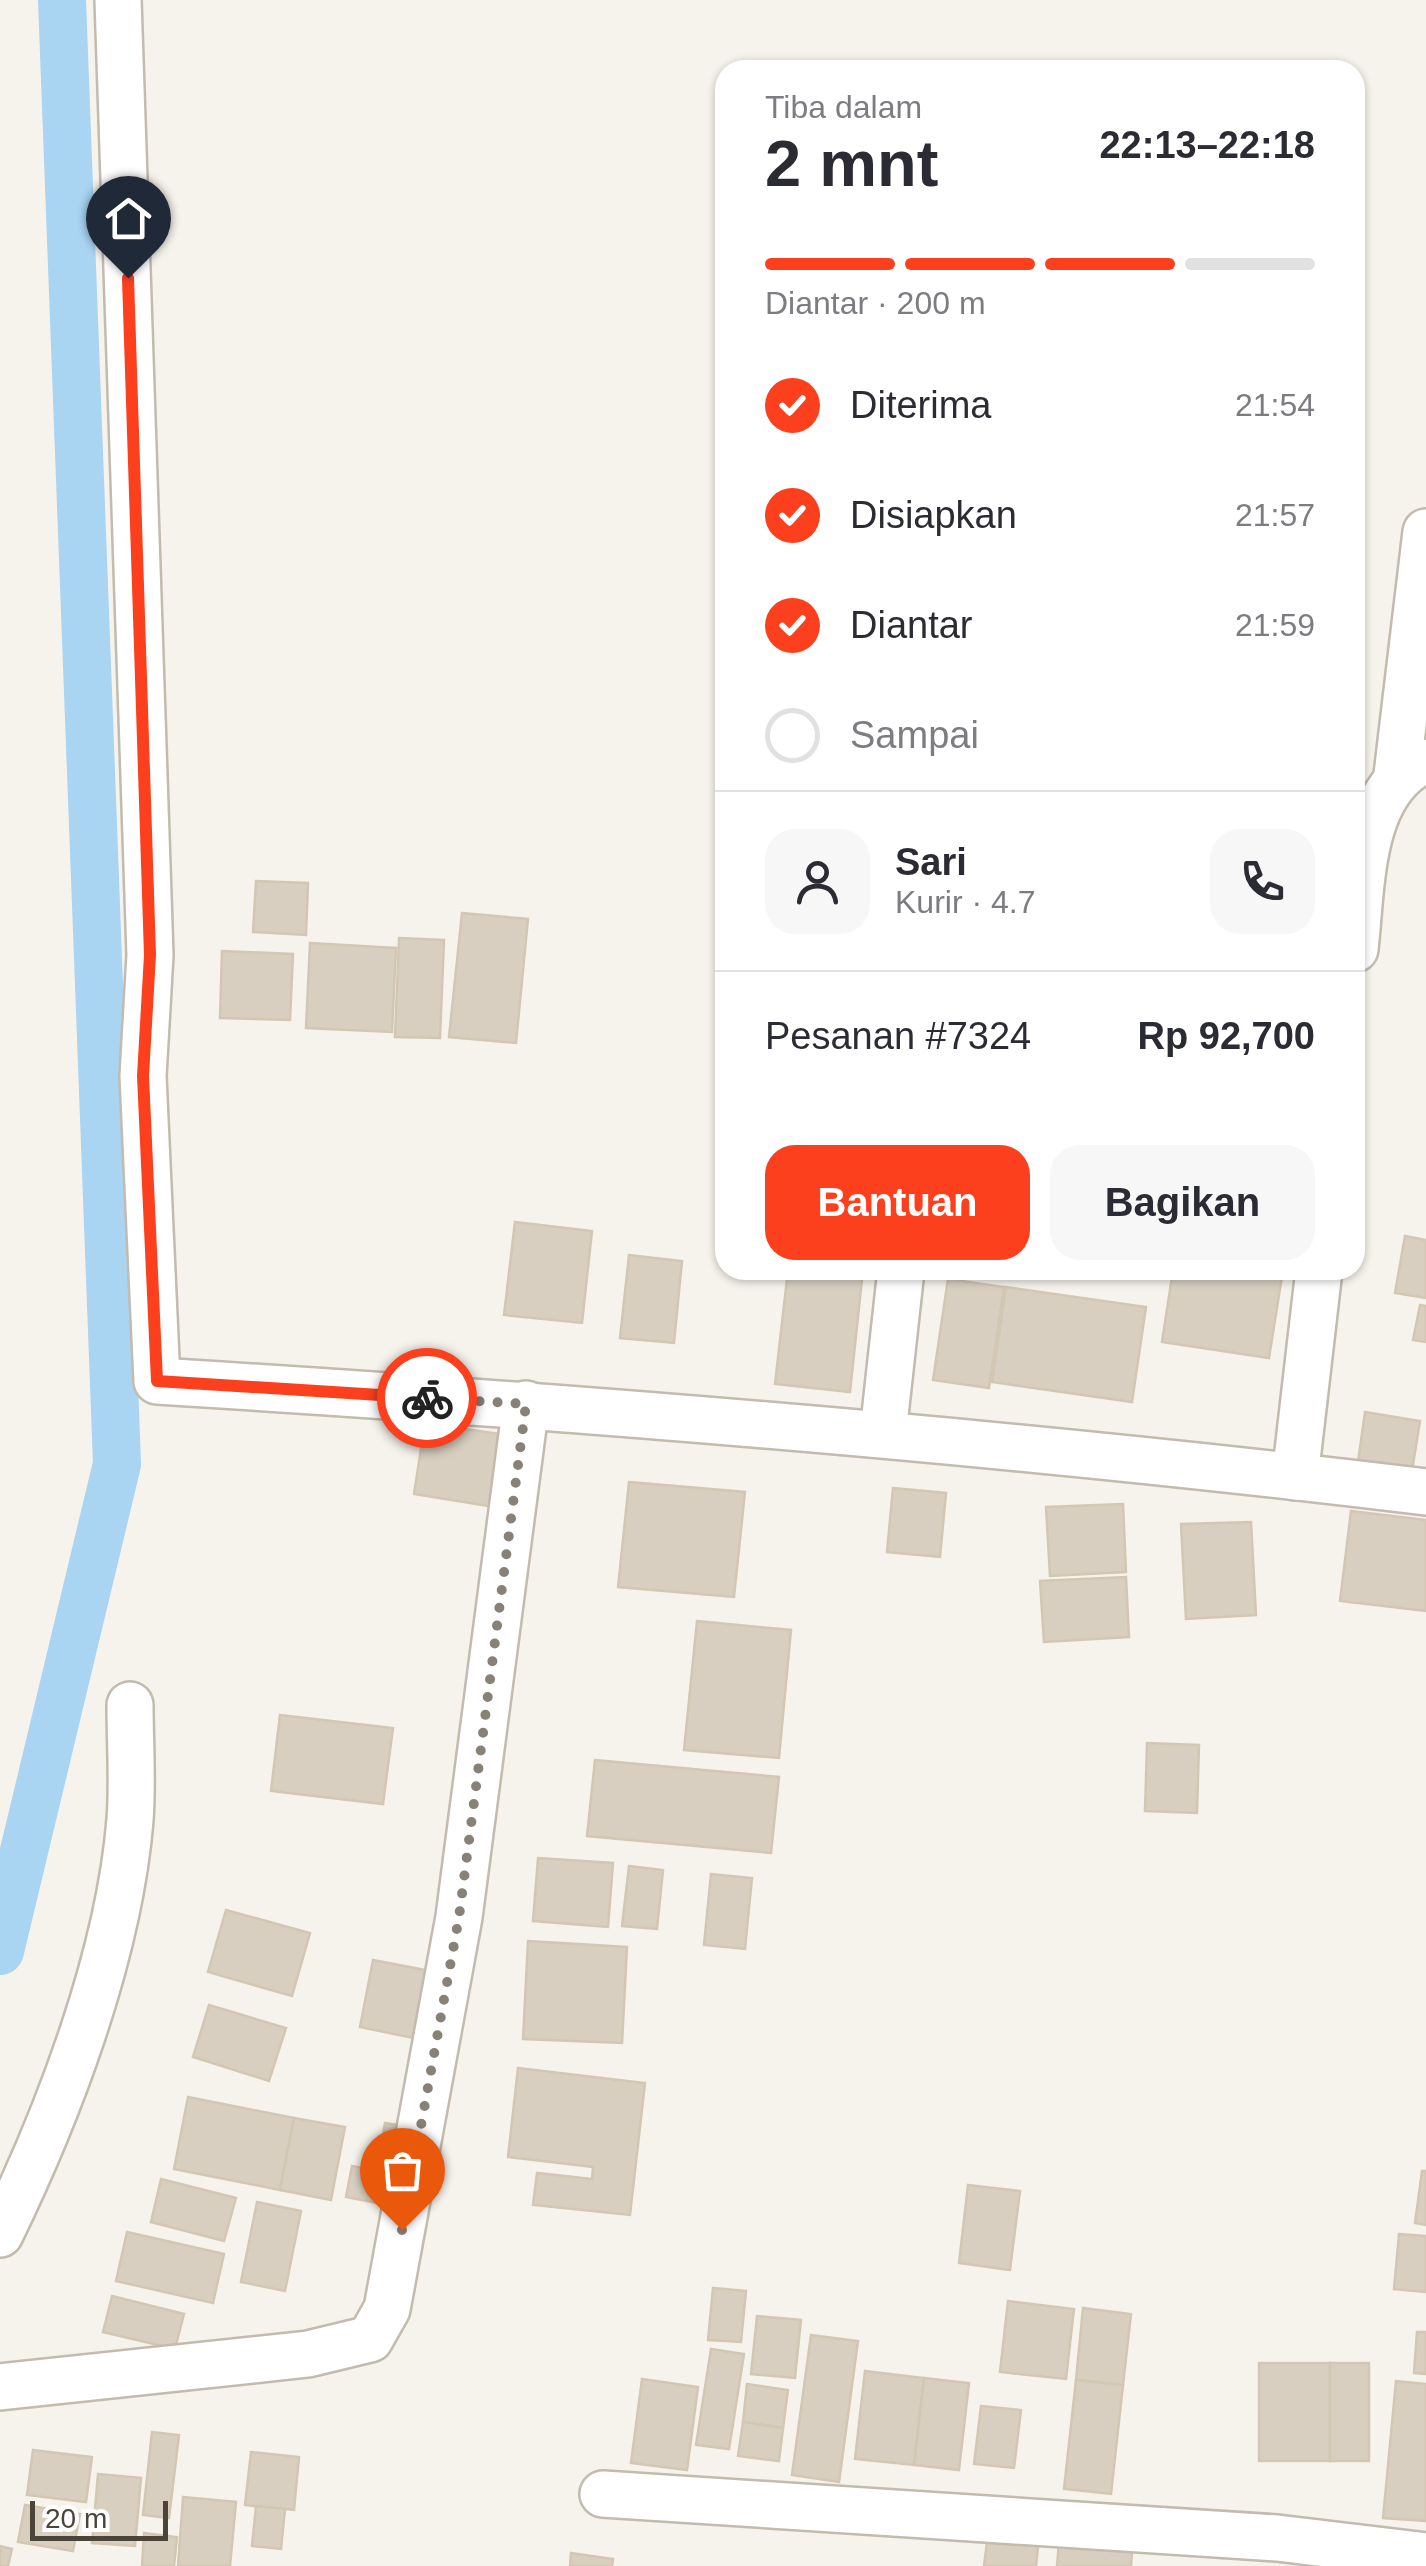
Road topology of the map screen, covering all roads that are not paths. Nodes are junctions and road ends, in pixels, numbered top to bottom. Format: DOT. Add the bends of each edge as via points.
graph roads {
  1 [pos="118,0"];
  2 [pos="1426,532"];
  3 [pos="1411,769"];
  4 [pos="1365,863"];
  5 [pos="900,1280"];
  6 [pos="1317,1280"];
  7 [pos="526,1404"];
  8 [pos="883,1433"];
  9 [pos="1295,1476"];
  10 [pos="1426,1492"];
  11 [pos="130,1705"];
  12 [pos="0,2234"];
  13 [pos="0,2387"];
  14 [pos="602,2494"];
  15 [pos="1426,2556"];
  1 -- 7 [label="street" via="150,955 143,1076 157,1381"];
  2 -- 3 [label="street"];
  3 -- 4 [label="street" via="1367,846"];
  5 -- 8 [label="street"];
  6 -- 9 [label="street"];
  7 -- 8 [label="street"];
  7 -- 13 [label="street" via="459,1917 387,2308 370,2338 308,2354"];
  8 -- 9 [label="street"];
  9 -- 10 [label="street"];
  11 -- 12 [label="street" via="130,1821 104,1964 45,2142"];
  14 -- 15 [label="street" via="1277,2538"];
}
